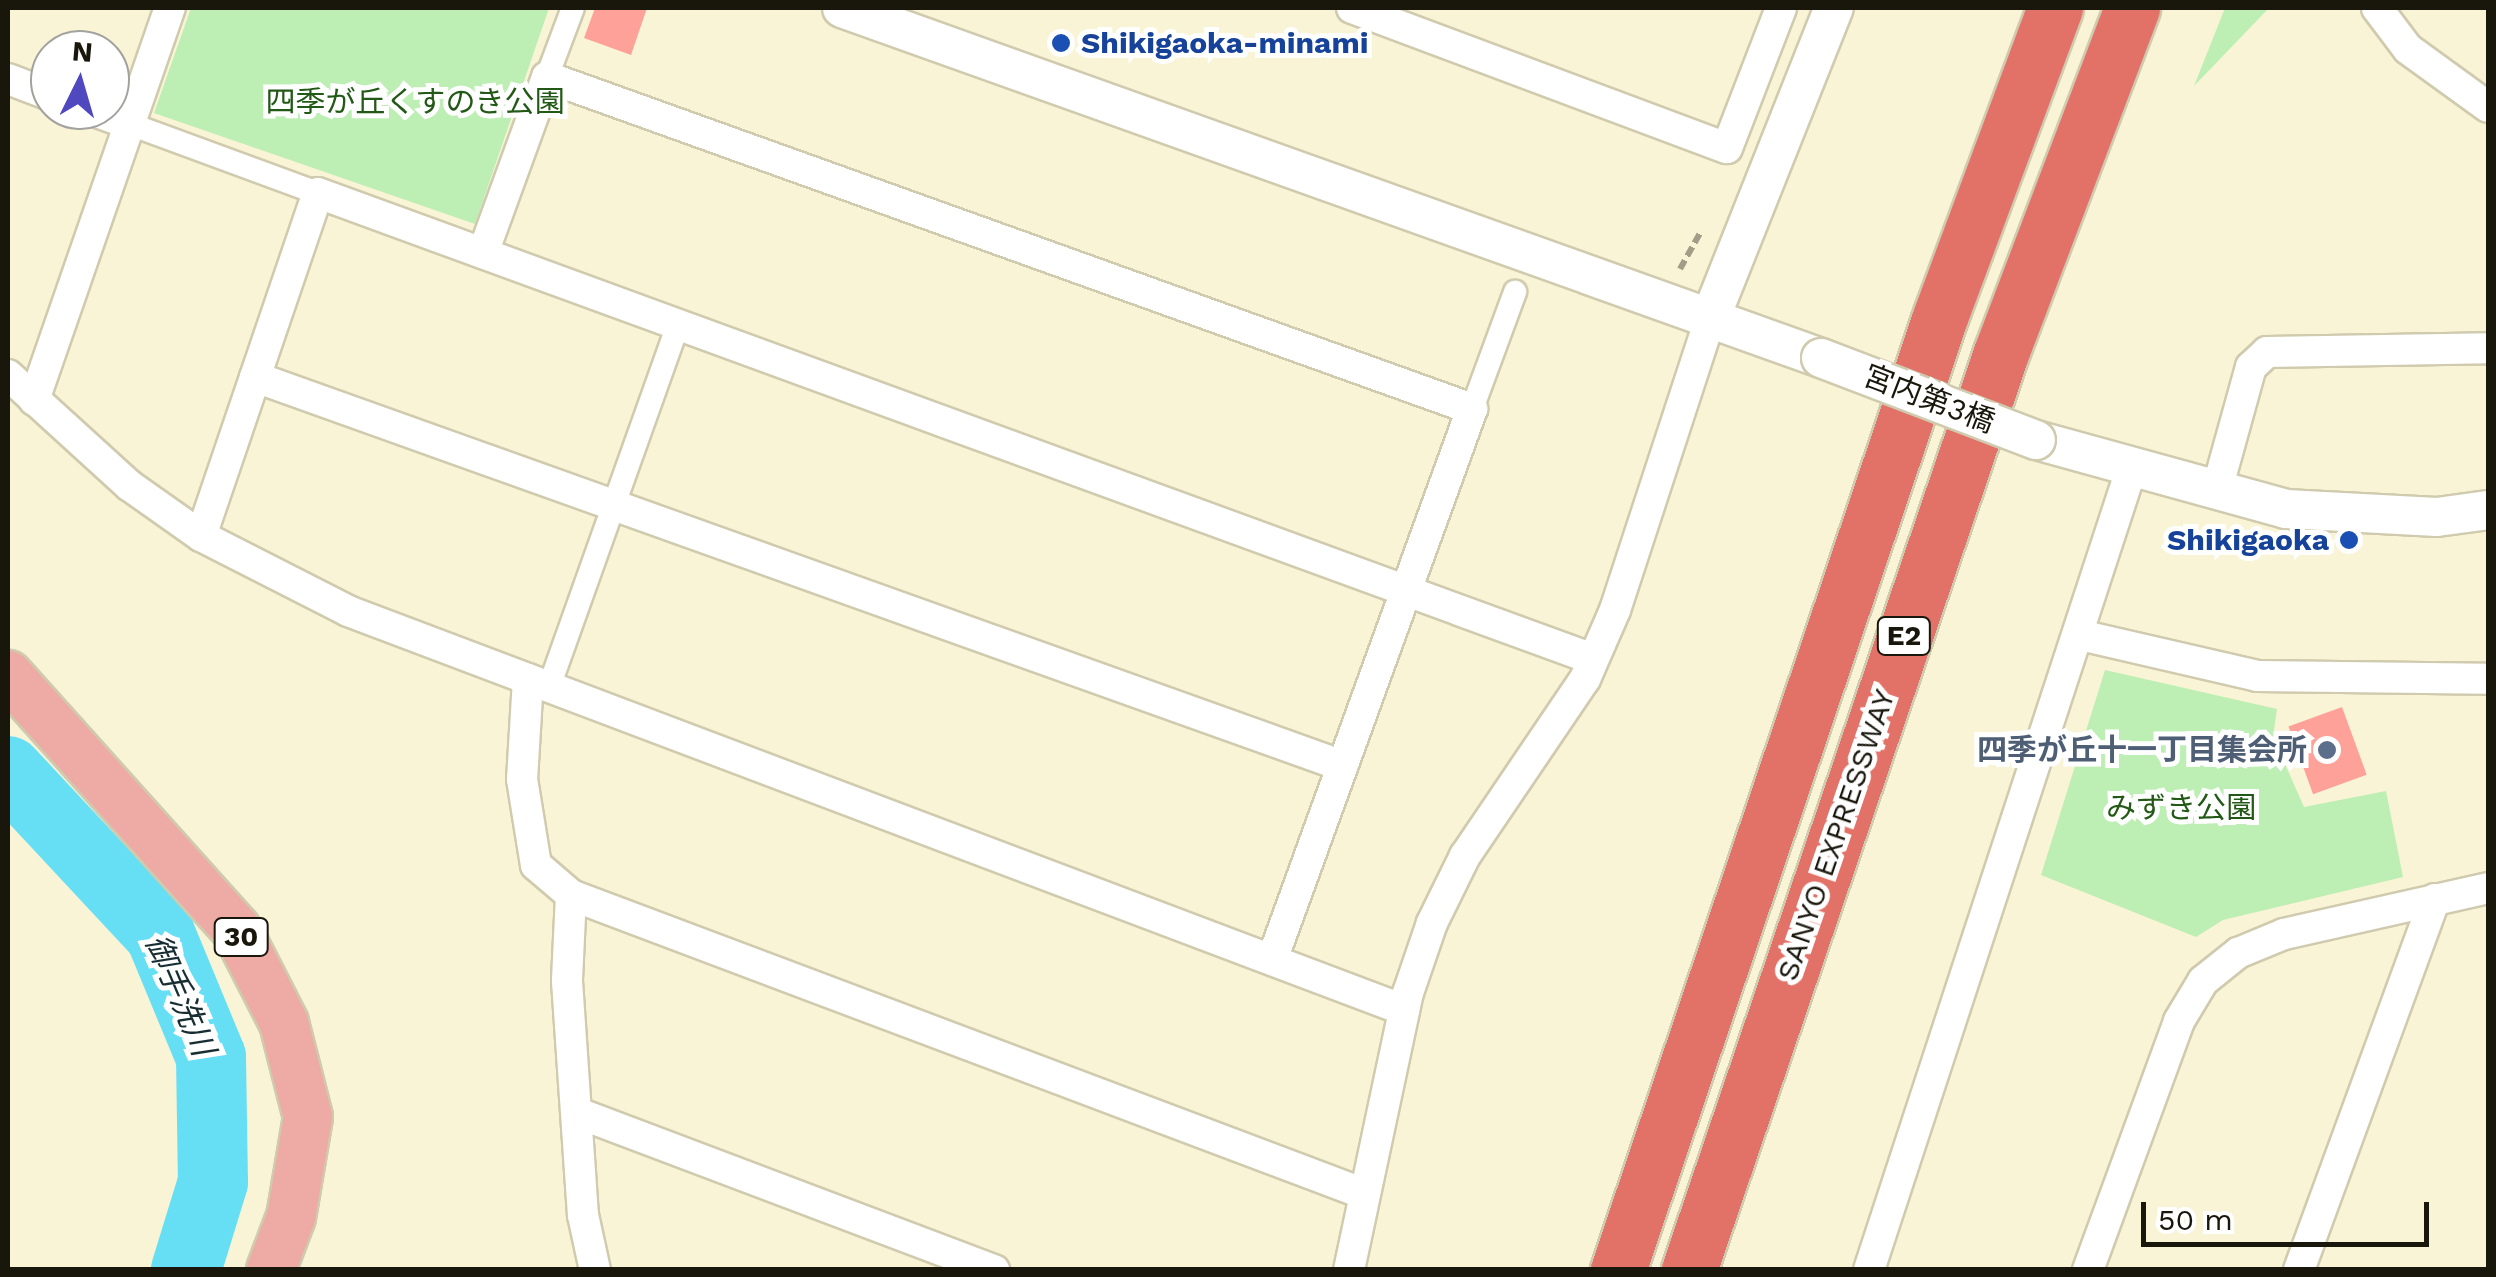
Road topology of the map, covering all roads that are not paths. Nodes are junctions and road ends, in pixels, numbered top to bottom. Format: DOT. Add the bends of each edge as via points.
graph roads {
  1 [pos="170,8"];
  2 [pos="573,8"];
  3 [pos="842,8"];
  4 [pos="1352,8"];
  5 [pos="1781,8"];
  6 [pos="1834,8"];
  7 [pos="2055,8"];
  8 [pos="2132,8"];
  9 [pos="2377,8"];
  10 [pos="547,77"];
  11 [pos="2488,107"];
  12 [pos="130,124"];
  13 [pos="128,130"];
  14 [pos="318,193"];
  15 [pos="483,253"];
  16 [pos="1515,292"];
  17 [pos="1710,319"];
  18 [pos="678,324"];
  19 [pos="2488,348"];
  20 [pos="8,375"];
  21 [pos="255,377"];
  22 [pos="34,400"];
  23 [pos="1472,409"];
  24 [pos="2131,470"];
  25 [pos="2216,493"];
  26 [pos="614,505"];
  27 [pos="2488,510"];
  28 [pos="202,536"];
  29 [pos="1406,591"];
  30 [pos="2080,635"];
  31 [pos="1593,660"];
  32 [pos="8,675"];
  33 [pos="2488,679"];
  34 [pos="539,683"];
  35 [pos="1343,766"];
  36 [pos="2488,888"];
  37 [pos="571,895"];
  38 [pos="2435,900"];
  39 [pos="1272,960"];
  40 [pos="1404,1010"];
  41 [pos="578,1112"];
  42 [pos="1365,1194"];
  43 [pos="271,1270"];
  44 [pos="595,1270"];
  45 [pos="994,1270"];
  46 [pos="1349,1270"];
  47 [pos="1618,1270"];
  48 [pos="1689,1270"];
  49 [pos="1869,1270"];
  50 [pos="2088,1270"];
  51 [pos="2299,1270"];
  1 -- 12 [label="street"];
  2 -- 10 [label="street"];
  3 -- 17 [label="street, 宮内第3橋"];
  4 -- 5 [label="street" via="1727,148"];
  6 -- 17 [label="street"];
  7 -- 47 [label="highway, E2" via="1940,316"];
  8 -- 48 [label="highway, SANYO EXPRESSWAY / E2" via="2002,353"];
  9 -- 11 [label="street" via="2408,49"];
  10 -- 15 [label="street"];
  10 -- 23 [label="street"];
  12 -- 14 [label="street"];
  13 -- 22 [label="street"];
  14 -- 15 [label="street"];
  14 -- 21 [label="street"];
  15 -- 18 [label="street"];
  16 -- 23 [label="street"];
  17 -- 24 [label="street, 宮内第3橋, bridge"];
  17 -- 31 [label="street"];
  18 -- 26 [label="street"];
  18 -- 29 [label="street"];
  19 -- 25 [label="street" via="2267,352 2251,367"];
  20 -- 22 [label="street"];
  21 -- 26 [label="street"];
  21 -- 28 [label="street"];
  22 -- 28 [label="street" via="130,486"];
  23 -- 29 [label="street"];
  24 -- 25 [label="street, 宮内第3橋"];
  24 -- 30 [label="street"];
  25 -- 27 [label="street, 宮内第3橋" via="2286,509 2366,514"];
  26 -- 34 [label="street"];
  26 -- 35 [label="street"];
  28 -- 34 [label="street" via="348,611"];
  29 -- 31 [label="street"];
  29 -- 35 [label="street"];
  30 -- 33 [label="street" via="2257,676"];
  30 -- 49 [label="street"];
  31 -- 40 [label="street" via="1465,856 1432,923"];
  32 -- 43 [label="main road, 30" via="236,928 284,1023 308,1117 290,1216"];
  34 -- 37 [label="street" via="522,779 536,865"];
  34 -- 39 [label="street"];
  35 -- 39 [label="street"];
  36 -- 38 [label="street"];
  37 -- 41 [label="street" via="567,981"];
  37 -- 42 [label="street"];
  38 -- 50 [label="street" via="2284,934 2238,954 2203,980 2179,1022"];
  38 -- 51 [label="street"];
  39 -- 40 [label="street"];
  40 -- 42 [label="street"];
  41 -- 44 [label="street" via="583,1214"];
  41 -- 45 [label="street"];
  42 -- 46 [label="street"];
}
